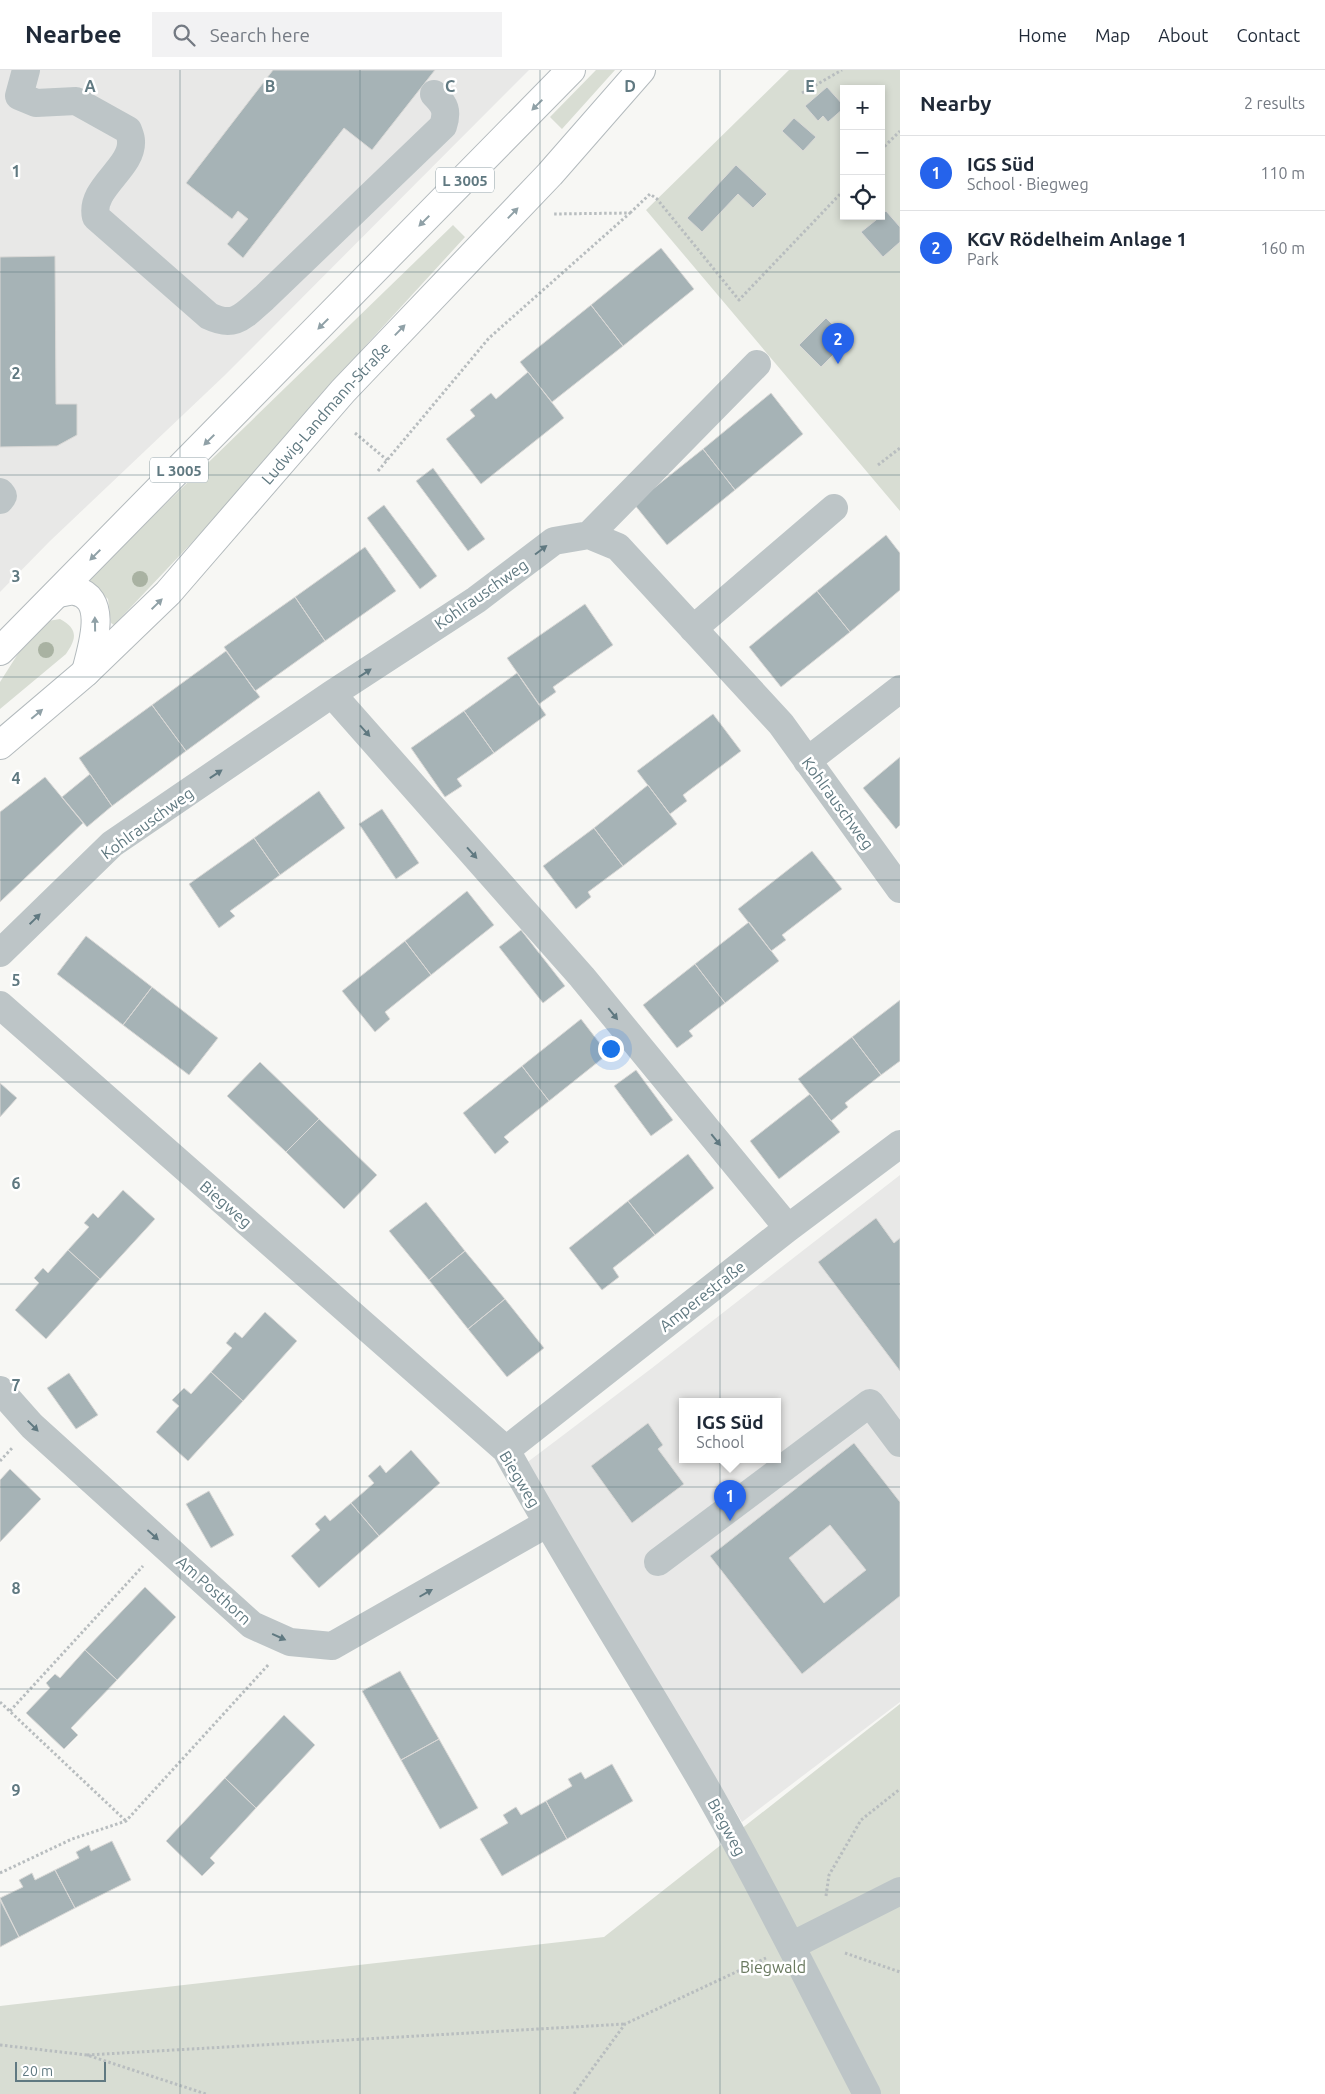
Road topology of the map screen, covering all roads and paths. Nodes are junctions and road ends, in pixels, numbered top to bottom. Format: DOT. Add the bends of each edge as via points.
graph roads {
  1 [pos="26,70"];
  2 [pos="572,70"];
  3 [pos="641,70"];
  4 [pos="842,70"];
  5 [pos="802,93"];
  6 [pos="434,94"];
  7 [pos="899,133"];
  8 [pos="885,146"];
  9 [pos="840,194"];
  10 [pos="548,214"];
  11 [pos="630,214"];
  12 [pos="757,364"];
  13 [pos="356,434"];
  14 [pos="900,448"];
  15 [pos="387,460"];
  16 [pos="878,465"];
  17 [pos="378,471"];
  18 [pos="0,492"];
  19 [pos="0,500"];
  20 [pos="834,508"];
  21 [pos="588,535"];
  22 [pos="59,592"];
  23 [pos="694,629"];
  24 [pos="0,651"];
  25 [pos="86,672"];
  26 [pos="900,689"];
  27 [pos="332,694"];
  28 [pos="0,745"];
  29 [pos="808,761"];
  30 [pos="900,889"];
  31 [pos="0,952"];
  32 [pos="0,1005"];
  33 [pos="900,1144"];
  34 [pos="788,1228"];
  35 [pos="0,1390"];
  36 [pos="900,1443"];
  37 [pos="506,1450"];
  38 [pos="546,1524"];
  39 [pos="163,1544"];
  40 [pos="658,1562"];
  41 [pos="290,1642"];
  42 [pos="0,1702"];
  43 [pos="10,1711"];
  44 [pos="900,1789"];
  45 [pos="126,1821"];
  46 [pos="0,1873"];
  47 [pos="900,1891"];
  48 [pos="806,1938"];
  49 [pos="900,1972"];
  50 [pos="625,2024"];
  51 [pos="0,2046"];
  52 [pos="87,2055"];
  53 [pos="206,2094"];
  54 [pos="574,2094"];
  55 [pos="867,2094"];
  1 -- 6 [label="street" via="19,96 36,103 76,101 128,130 132,141 130,152 99,198 94,208 96,218 209,316 224,322 231,322 247,312 278,285 443,126 447,115 445,106"];
  2 -- 22 [label="main road, L 3005, one-way"];
  25 -- 3 [label="main road, Ludwig-Landmann-Straße, one-way" via="168,593 343,391 550,174"];
  4 -- 5 [label="path"];
  7 -- 8 [label="path"];
  9 -- 11 [label="path" via="739,300 657,199 650,194"];
  10 -- 11 [label="path"];
  11 -- 15 [label="path" via="489,338"];
  12 -- 21 [label="street"];
  13 -- 15 [label="path"];
  14 -- 16 [label="path"];
  15 -- 17 [label="path"];
  18 -- 19 [label="street" via="3,496"];
  20 -- 23 [label="street"];
  21 -- 23 [label="street, Kohlrauschweg" via="618,547"];
  27 -- 21 [label="street, Kohlrauschweg, one-way" via="476,600 554,541"];
  22 -- 24 [label="main road, L 3005"];
  25 -- 22 [label="main road, one-way" via="96,631 95,612 86,597 74,591"];
  23 -- 29 [label="street, Kohlrauschweg" via="781,724"];
  28 -- 25 [label="main road, Ludwig-Landmann-Straße, one-way"];
  26 -- 29 [label="street"];
  31 -- 27 [label="street, Kohlrauschweg, one-way" via="112,844"];
  27 -- 34 [label="street, one-way" via="582,976"];
  29 -- 30 [label="street, Kohlrauschweg"];
  32 -- 37 [label="street, Biegweg"];
  33 -- 34 [label="street, Amperestraße"];
  34 -- 37 [label="street, Amperestraße"];
  35 -- 39 [label="street, Am Posthorn, one-way" via="32,1426"];
  36 -- 40 [label="street" via="870,1403"];
  37 -- 38 [label="street, Biegweg"];
  41 -- 38 [label="street, Am Posthorn, one-way" via="332,1646"];
  38 -- 48 [label="street, Biegweg" via="703,1783"];
  39 -- 41 [label="street, Am Posthorn, one-way" via="252,1625"];
  39 -- 43 [label="path"];
  41 -- 45 [label="path"];
  42 -- 43 [label="path"];
  43 -- 45 [label="path"];
  44 -- 48 [label="path" via="861,1820 830,1875 822,1917"];
  45 -- 46 [label="path" via="72,1839"];
  47 -- 48 [label="street"];
  48 -- 49 [label="path"];
  48 -- 50 [label="path"];
  48 -- 55 [label="street, Biegweg"];
  50 -- 52 [label="path"];
  50 -- 54 [label="path"];
  51 -- 52 [label="path"];
  52 -- 53 [label="path"];
}
